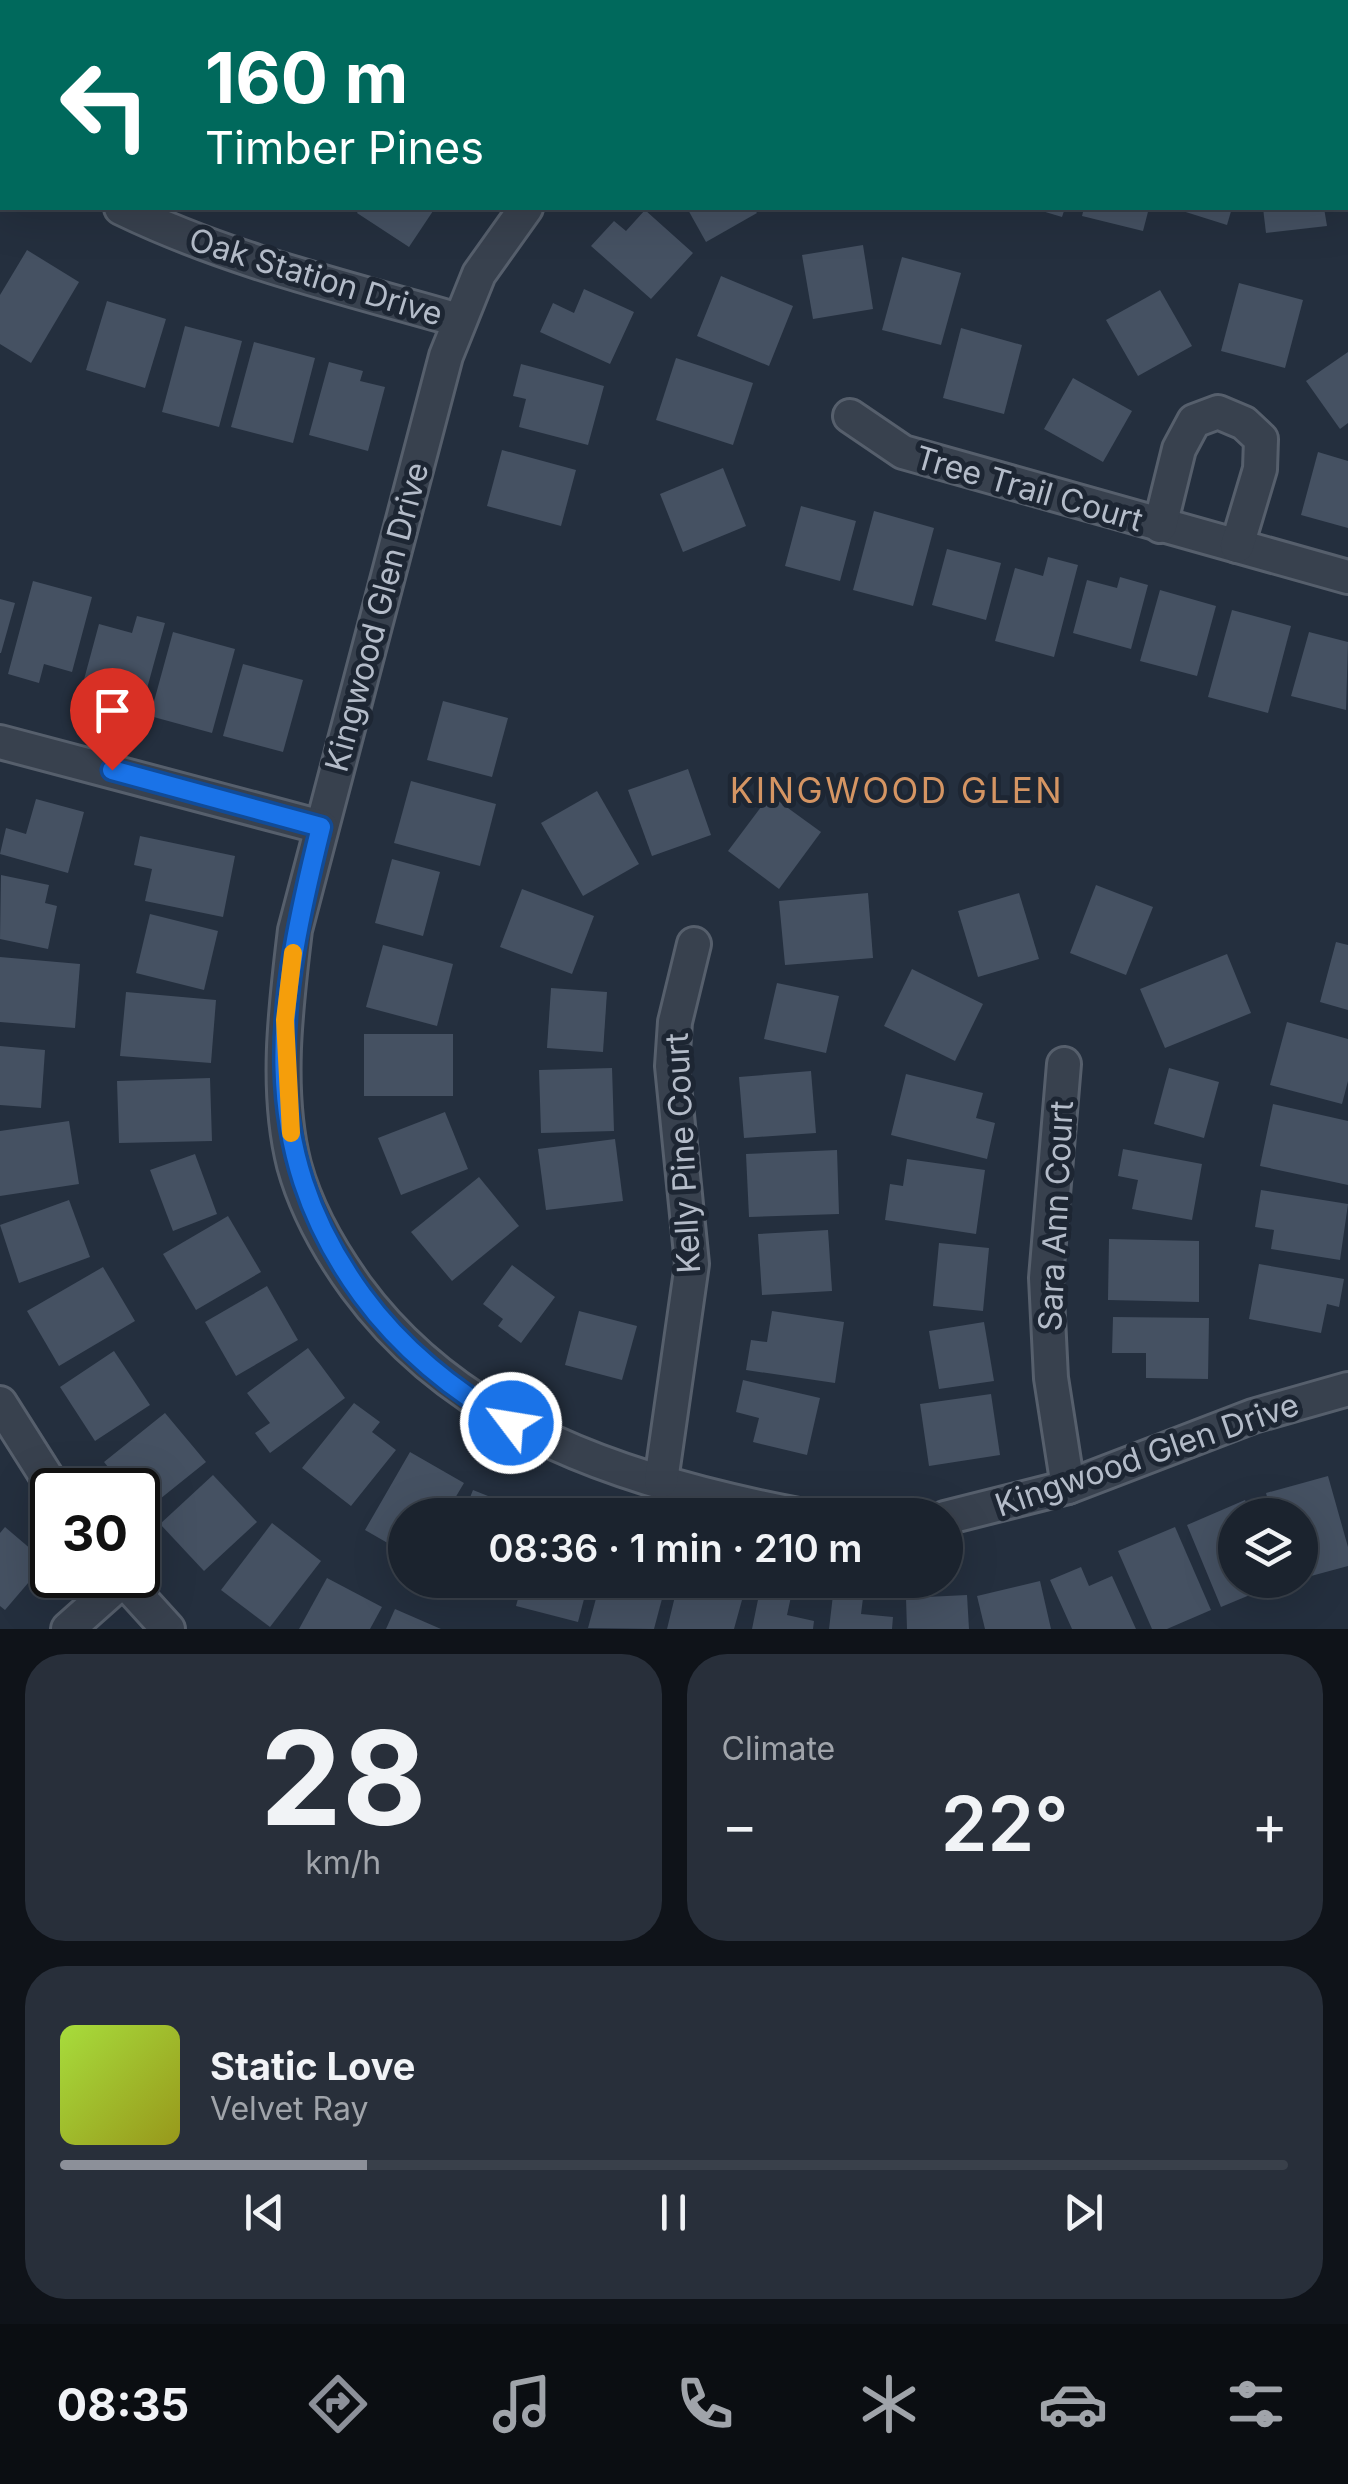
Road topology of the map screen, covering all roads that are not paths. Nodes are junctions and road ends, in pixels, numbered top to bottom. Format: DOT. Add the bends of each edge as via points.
graph roads {
  1 [pos="125,210"];
  2 [pos="525,210"];
  3 [pos="458,320"];
  4 [pos="850,416"];
  5 [pos="1160,526"];
  6 [pos="1237,546"];
  7 [pos="1348,576"];
  8 [pos="0,742"];
  9 [pos="321,827"];
  10 [pos="694,944"];
  11 [pos="1064,1064"];
  12 [pos="1348,1389"];
  13 [pos="0,1403"];
  14 [pos="41,1468"];
  15 [pos="661,1481"];
  16 [pos="1068,1487"];
  17 [pos="730,1498"];
  18 [pos="963,1513"];
  19 [pos="100,1598"];
  20 [pos="139,1598"];
  21 [pos="68,1629"];
  22 [pos="168,1629"];
  1 -- 3 [label="street, Oak Station Drive" via="251,262"];
  2 -- 3 [label="street, Kingwood Glen Drive" via="479,274"];
  3 -- 9 [label="street, Kingwood Glen Drive"];
  4 -- 5 [label="street, Tree Trail Court" via="902,452"];
  5 -- 6 [label="street, Tree Trail Court"];
  5 -- 6 [label="street, Tree Trail Court" via="1179,448 1194,421 1218,412 1261,439 1260,469"];
  6 -- 7 [label="street"];
  8 -- 9 [label="street"];
  9 -- 15 [label="street, Kingwood Glen Drive" via="296,930 285,1020 294,1163 311,1212 380,1320 481,1407 593,1461"];
  10 -- 15 [label="street, Kelly Pine Court" via="672,1066 692,1264"];
  11 -- 16 [label="street, Sara Ann Court" via="1046,1278 1051,1378"];
  12 -- 16 [label="street, Kingwood Glen Drive" via="1253,1416"];
  13 -- 14 [label="street"];
  15 -- 17 [label="street, Kingwood Glen Drive"];
  16 -- 18 [label="street, Kingwood Glen Drive"];
  19 -- 21 [label="street"];
  20 -- 22 [label="street"];
}
